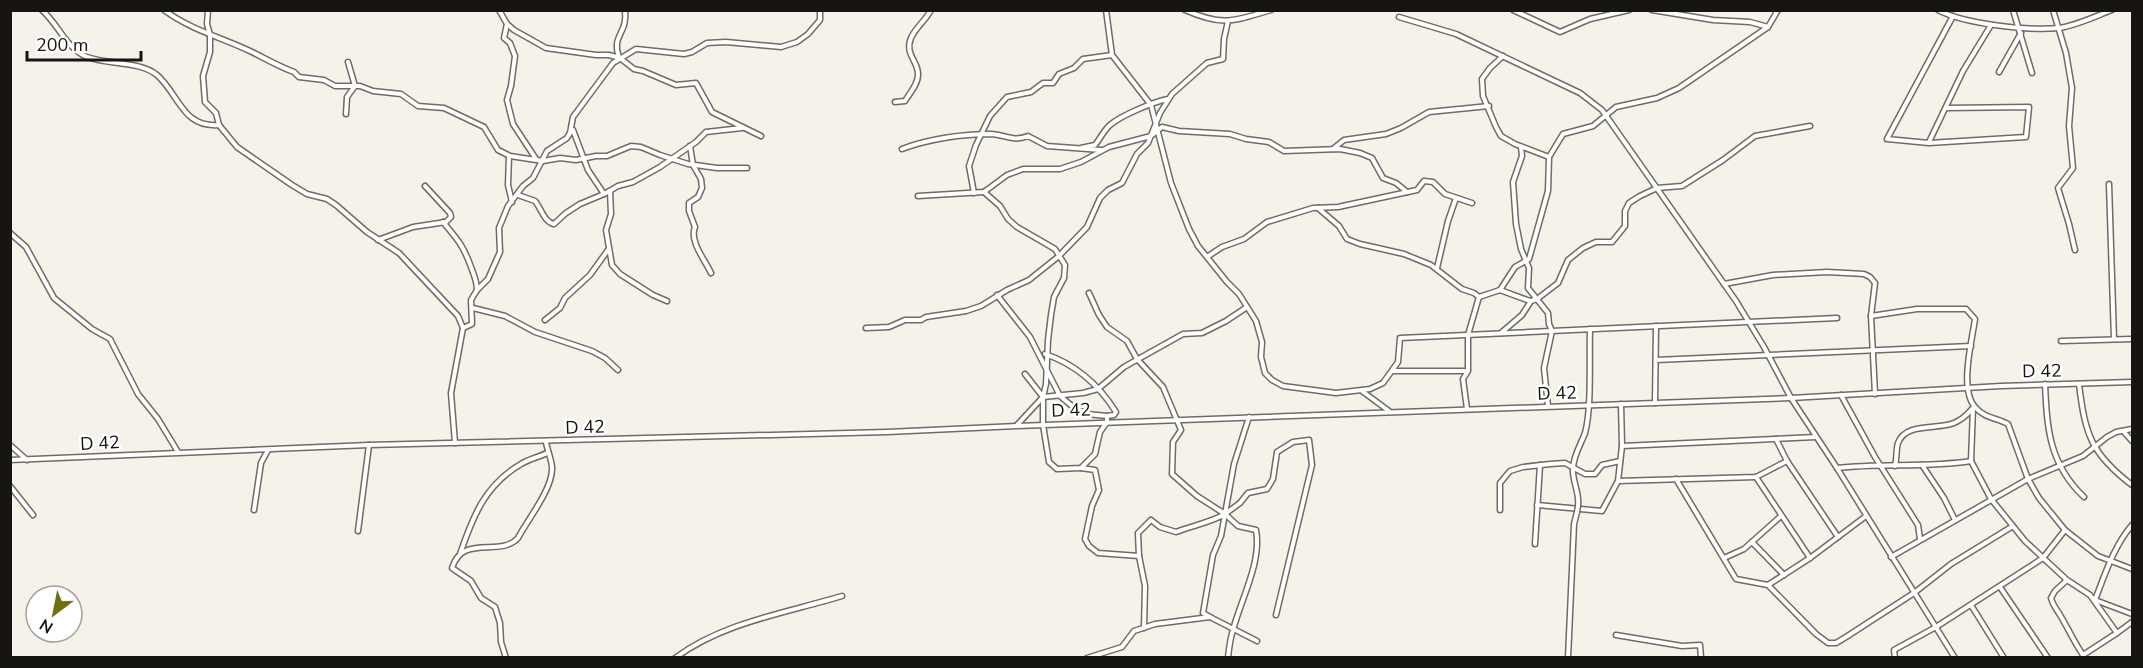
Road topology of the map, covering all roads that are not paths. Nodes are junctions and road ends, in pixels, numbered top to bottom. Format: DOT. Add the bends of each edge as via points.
graph roads {
  1 [pos="42,10"];
  2 [pos="164,10"];
  3 [pos="208,10"];
  4 [pos="499,10"];
  5 [pos="625,10"];
  6 [pos="820,10"];
  7 [pos="931,10"];
  8 [pos="1106,10"];
  9 [pos="1185,10"];
  10 [pos="1271,10"];
  11 [pos="1513,10"];
  12 [pos="1629,10"];
  13 [pos="1652,10"];
  14 [pos="1778,10"];
  15 [pos="1938,10"];
  16 [pos="2013,10"];
  17 [pos="2054,10"];
  18 [pos="2112,10"];
  19 [pos="1953,16"];
  20 [pos="1399,18"];
  21 [pos="1228,21"];
  22 [pos="507,24"];
  23 [pos="1991,24"];
  24 [pos="1768,27"];
  25 [pos="2019,27"];
  26 [pos="2060,28"];
  27 [pos="2021,33"];
  28 [pos="210,35"];
  29 [pos="1112,55"];
  30 [pos="1503,56"];
  31 [pos="620,57"];
  32 [pos="348,62"];
  33 [pos="2000,72"];
  34 [pos="2032,73"];
  35 [pos="355,86"];
  36 [pos="1169,99"];
  37 [pos="895,102"];
  38 [pos="1151,105"];
  39 [pos="1489,106"];
  40 [pos="1946,108"];
  41 [pos="345,114"];
  42 [pos="1606,115"];
  43 [pos="1156,121"];
  44 [pos="219,124"];
  45 [pos="1810,126"];
  46 [pos="742,128"];
  47 [pos="572,129"];
  48 [pos="1158,131"];
  49 [pos="980,135"];
  50 [pos="761,136"];
  51 [pos="1151,136"];
  52 [pos="1929,143"];
  53 [pos="690,146"];
  54 [pos="1521,147"];
  55 [pos="902,149"];
  56 [pos="1077,149"];
  57 [pos="1101,150"];
  58 [pos="1332,150"];
  59 [pos="509,156"];
  60 [pos="1550,157"];
  61 [pos="536,159"];
  62 [pos="585,159"];
  63 [pos="672,159"];
  64 [pos="543,161"];
  65 [pos="693,165"];
  66 [pos="747,168"];
  67 [pos="2109,184"];
  68 [pos="425,186"];
  69 [pos="1657,188"];
  70 [pos="610,191"];
  71 [pos="984,192"];
  72 [pos="1407,192"];
  73 [pos="974,193"];
  74 [pos="604,194"];
  75 [pos="518,195"];
  76 [pos="918,196"];
  77 [pos="1456,198"];
  78 [pos="512,202"];
  79 [pos="1472,202"];
  80 [pos="1318,208"];
  81 [pos="443,222"];
  82 [pos="10,233"];
  83 [pos="378,240"];
  84 [pos="608,249"];
  85 [pos="2075,250"];
  86 [pos="1059,256"];
  87 [pos="1207,257"];
  88 [pos="1526,261"];
  89 [pos="1437,268"];
  90 [pos="711,273"];
  91 [pos="1724,284"];
  92 [pos="1500,290"];
  93 [pos="476,291"];
  94 [pos="1089,293"];
  95 [pos="997,296"];
  96 [pos="1479,297"];
  97 [pos="1537,299"];
  98 [pos="667,301"];
  99 [pos="1530,301"];
  100 [pos="1247,307"];
  101 [pos="473,308"];
  102 [pos="1871,316"];
  103 [pos="1838,318"];
  104 [pos="544,320"];
  105 [pos="1748,320"];
  106 [pos="1656,326"];
  107 [pos="463,328"];
  108 [pos="866,328"];
  109 [pos="1590,329"];
  110 [pos="1552,331"];
  111 [pos="1500,333"];
  112 [pos="1468,335"];
  113 [pos="2114,339"];
  114 [pos="2133,339"];
  115 [pos="2061,340"];
  116 [pos="1971,346"];
  117 [pos="1872,351"];
  118 [pos="1038,353"];
  119 [pos="1047,355"];
  120 [pos="1768,355"];
  121 [pos="1137,359"];
  122 [pos="1656,360"];
  123 [pos="1046,369"];
  124 [pos="618,370"];
  125 [pos="1393,371"];
  126 [pos="1468,371"];
  127 [pos="1025,374"];
  128 [pos="2133,381"];
  129 [pos="2045,384"];
  130 [pos="2079,384"];
  131 [pos="1966,388"];
  132 [pos="1098,389"];
  133 [pos="1361,390"];
  134 [pos="1875,394"];
  135 [pos="1841,395"];
  136 [pos="1060,396"];
  137 [pos="1043,397"];
  138 [pos="1791,398"];
  139 [pos="1655,403"];
  140 [pos="1621,404"];
  141 [pos="1973,404"];
  142 [pos="1588,405"];
  143 [pos="1548,406"];
  144 [pos="1467,409"];
  145 [pos="1972,409"];
  146 [pos="1390,412"];
  147 [pos="1107,416"];
  148 [pos="1249,417"];
  149 [pos="1178,420"];
  150 [pos="1107,422"];
  151 [pos="1043,425"];
  152 [pos="1017,426"];
  153 [pos="2133,429"];
  154 [pos="2124,432"];
  155 [pos="1816,437"];
  156 [pos="1776,439"];
  157 [pos="2133,441"];
  158 [pos="546,442"];
  159 [pos="455,443"];
  160 [pos="10,445"];
  161 [pos="369,445"];
  162 [pos="1622,446"];
  163 [pos="2093,447"];
  164 [pos="268,449"];
  165 [pos="178,453"];
  166 [pos="547,453"];
  167 [pos="10,460"];
  168 [pos="27,460"];
  169 [pos="1620,461"];
  170 [pos="1786,461"];
  171 [pos="1971,461"];
  172 [pos="1540,465"];
  173 [pos="1922,465"];
  174 [pos="2060,465"];
  175 [pos="1881,466"];
  176 [pos="1895,466"];
  177 [pos="1081,468"];
  178 [pos="1837,468"];
  179 [pos="1573,469"];
  180 [pos="1756,477"];
  181 [pos="2028,479"];
  182 [pos="1676,480"];
  183 [pos="1618,481"];
  184 [pos="10,486"];
  185 [pos="2133,486"];
  186 [pos="2084,496"];
  187 [pos="1991,499"];
  188 [pos="1537,505"];
  189 [pos="254,510"];
  190 [pos="1500,510"];
  191 [pos="1225,514"];
  192 [pos="33,515"];
  193 [pos="1781,516"];
  194 [pos="1866,516"];
  195 [pos="1954,519"];
  196 [pos="2133,525"];
  197 [pos="2013,526"];
  198 [pos="2065,530"];
  199 [pos="358,531"];
  200 [pos="1838,537"];
  201 [pos="1920,539"];
  202 [pos="1752,542"];
  203 [pos="1535,544"];
  204 [pos="460,554"];
  205 [pos="1139,556"];
  206 [pos="1891,557"];
  207 [pos="1724,558"];
  208 [pos="1810,558"];
  209 [pos="2043,558"];
  210 [pos="2110,560"];
  211 [pos="2133,569"];
  212 [pos="1784,575"];
  213 [pos="2067,580"];
  214 [pos="1768,585"];
  215 [pos="2000,587"];
  216 [pos="1914,593"];
  217 [pos="842,596"];
  218 [pos="2095,600"];
  219 [pos="1971,605"];
  220 [pos="2133,614"];
  221 [pos="1276,615"];
  222 [pos="1210,617"];
  223 [pos="2133,622"];
  224 [pos="1936,627"];
  225 [pos="1143,628"];
  226 [pos="1233,630"];
  227 [pos="2117,633"];
  228 [pos="1616,635"];
  229 [pos="1257,642"];
  230 [pos="2082,656"];
  231 [pos="506,657"];
  232 [pos="675,657"];
  233 [pos="1087,657"];
  234 [pos="1228,657"];
  235 [pos="1568,657"];
  236 [pos="1701,657"];
  237 [pos="1895,657"];
  238 [pos="1955,657"];
  239 [pos="2004,657"];
  240 [pos="2048,657"];
  1 -- 44 [label="street" via="85,56 144,66 162,80 191,117 207,125"];
  2 -- 28 [label="street"];
  3 -- 28 [label="street"];
  4 -- 22 [label="street"];
  5 -- 31 [label="street" via="626,22 616,43"];
  6 -- 31 [label="street" via="820,20 808,34 782,47 707,43 684,54 636,49"];
  7 -- 37 [label="street" via="911,37 909,55 917,67 917,80 905,101"];
  8 -- 29 [label="street"];
  9 -- 21 [label="street"];
  10 -- 21 [label="street"];
  11 -- 12 [label="street" via="1560,33 1590,19"];
  13 -- 24 [label="street"];
  14 -- 24 [label="street"];
  15 -- 19 [label="street"];
  16 -- 25 [label="street"];
  17 -- 26 [label="street"];
  18 -- 26 [label="street"];
  19 -- 23 [label="street"];
  19 -- 52 [label="street" via="1887,139"];
  20 -- 30 [label="street" via="1450,32"];
  21 -- 36 [label="street" via="1223,59 1207,63"];
  22 -- 31 [label="street" via="546,48"];
  22 -- 61 [label="street" via="504,38 515,56 507,100 513,124"];
  23 -- 25 [label="street"];
  23 -- 40 [label="street"];
  24 -- 42 [label="street" via="1679,88 1657,98 1616,107"];
  25 -- 26 [label="street"];
  25 -- 27 [label="street"];
  26 -- 85 [label="street" via="2072,88 2069,126 2073,168 2058,188"];
  27 -- 33 [label="street"];
  27 -- 34 [label="street"];
  28 -- 35 [label="street" via="299,77 324,80 335,86"];
  28 -- 44 [label="street" via="210,54 202,76 204,98"];
  29 -- 38 [label="street"];
  29 -- 49 [label="street" via="1083,59 1053,82 1007,97"];
  30 -- 39 [label="street" via="1482,79 1483,96"];
  30 -- 42 [label="street" via="1580,93"];
  31 -- 46 [label="street" via="634,69 676,85 696,83 712,112"];
  31 -- 47 [label="street" via="573,117"];
  32 -- 35 [label="street"];
  35 -- 41 [label="street" via="347,97"];
  35 -- 59 [label="street" via="401,94 418,106 444,108 484,127 498,150"];
  36 -- 38 [label="street"];
  36 -- 43 [label="street"];
  38 -- 43 [label="street"];
  38 -- 56 [label="street" via="1109,125 1095,146"];
  39 -- 54 [label="street" via="1502,136"];
  39 -- 58 [label="street" via="1428,112 1386,134 1344,140"];
  40 -- 52 [label="street"];
  40 -- 52 [label="street" via="2029,107 2026,137"];
  42 -- 60 [label="street" via="1593,126 1563,134"];
  42 -- 69 [label="street"];
  43 -- 48 [label="street"];
  43 -- 51 [label="street"];
  44 -- 83 [label="street" via="237,147 264,167 307,194 327,199"];
  45 -- 69 [label="street" via="1755,136 1682,186"];
  46 -- 50 [label="street"];
  46 -- 53 [label="street" via="706,132"];
  47 -- 62 [label="street"];
  47 -- 64 [label="street" via="567,138 547,151"];
  48 -- 51 [label="street"];
  48 -- 58 [label="street" via="1162,127 1230,134 1269,142 1284,151"];
  48 -- 87 [label="street" via="1171,183 1189,229"];
  49 -- 55 [label="street" via="951,136"];
  49 -- 56 [label="street" via="1018,140 1028,136 1047,146"];
  49 -- 73 [label="street" via="969,166"];
  51 -- 57 [label="street"];
  51 -- 86 [label="street" via="1122,183 1101,198 1087,227"];
  53 -- 63 [label="street"];
  53 -- 65 [label="street"];
  54 -- 60 [label="street"];
  54 -- 88 [label="street" via="1513,182 1516,224"];
  56 -- 57 [label="street"];
  57 -- 71 [label="street" via="1060,169 1023,169"];
  58 -- 72 [label="street" via="1372,158 1383,178"];
  59 -- 61 [label="street"];
  59 -- 78 [label="street"];
  60 -- 88 [label="street" via="1548,191"];
  61 -- 64 [label="street"];
  62 -- 63 [label="street" via="607,156 631,146"];
  62 -- 64 [label="street"];
  62 -- 74 [label="street"];
  63 -- 65 [label="street"];
  63 -- 70 [label="street"];
  64 -- 75 [label="street"];
  65 -- 66 [label="street"];
  65 -- 90 [label="street" via="702,188 689,203 689,211 696,246"];
  67 -- 113 [label="street"];
  68 -- 81 [label="street" via="452,215"];
  69 -- 91 [label="street"];
  69 -- 97 [label="street" via="1629,203 1625,226 1612,242 1596,242 1583,248 1568,260 1558,283"];
  70 -- 74 [label="street"];
  70 -- 84 [label="street"];
  71 -- 73 [label="street"];
  71 -- 86 [label="street" via="1017,227 1055,249"];
  72 -- 77 [label="street" via="1417,190 1424,181 1433,182"];
  72 -- 80 [label="street"];
  73 -- 76 [label="street"];
  74 -- 75 [label="street" via="580,204 554,224 546,220 535,201"];
  75 -- 78 [label="street"];
  77 -- 79 [label="street"];
  77 -- 89 [label="street"];
  78 -- 93 [label="street" via="502,217 500,252 492,272"];
  80 -- 87 [label="street" via="1267,222 1244,239"];
  80 -- 89 [label="street" via="1339,226 1347,239 1404,254"];
  81 -- 83 [label="street" via="412,227"];
  81 -- 93 [label="street" via="466,252"];
  82 -- 165 [label="street" via="26,247 54,298 110,339 138,393"];
  83 -- 107 [label="street" via="409,262 458,316"];
  84 -- 98 [label="street" via="615,269"];
  84 -- 104 [label="street" via="590,275"];
  86 -- 95 [label="street" via="1029,280"];
  86 -- 119 [label="street" via="1065,265 1064,278 1054,297"];
  87 -- 100 [label="street"];
  88 -- 92 [label="street" via="1515,267"];
  88 -- 97 [label="street" via="1528,288"];
  89 -- 96 [label="street" via="1462,290"];
  91 -- 102 [label="street" via="1773,275 1864,274 1875,283"];
  91 -- 105 [label="street"];
  92 -- 96 [label="street"];
  92 -- 99 [label="street"];
  93 -- 101 [label="street" via="471,300"];
  94 -- 121 [label="street" via="1107,327 1127,341"];
  95 -- 108 [label="street" via="966,311"];
  95 -- 118 [label="street"];
  96 -- 112 [label="street"];
  97 -- 99 [label="street"];
  97 -- 110 [label="street" via="1548,313"];
  99 -- 111 [label="street" via="1522,315"];
  100 -- 121 [label="street" via="1202,333 1183,334"];
  100 -- 133 [label="street" via="1262,342 1265,373 1272,380 1283,386 1336,393"];
  101 -- 107 [label="street" via="472,324"];
  101 -- 124 [label="street" via="505,316 535,332 592,351"];
  102 -- 116 [label="street" via="1917,309 1966,309 1975,318"];
  102 -- 117 [label="street"];
  103 -- 105 [label="street"];
  105 -- 106 [label="street"];
  105 -- 120 [label="street"];
  106 -- 109 [label="street"];
  106 -- 122 [label="street"];
  107 -- 159 [label="street" via="451,393"];
  109 -- 110 [label="street"];
  109 -- 142 [label="street"];
  110 -- 111 [label="street"];
  110 -- 143 [label="street" via="1544,368"];
  111 -- 112 [label="street"];
  112 -- 125 [label="street" via="1400,338 1398,362"];
  112 -- 126 [label="street"];
  113 -- 114 [label="street"];
  113 -- 115 [label="street"];
  116 -- 117 [label="street"];
  116 -- 131 [label="street"];
  117 -- 120 [label="street"];
  117 -- 134 [label="street"];
  118 -- 119 [label="street"];
  118 -- 123 [label="street"];
  119 -- 123 [label="street"];
  119 -- 132 [label="street" via="1077,369"];
  120 -- 122 [label="street"];
  120 -- 138 [label="street"];
  121 -- 132 [label="street"];
  121 -- 149 [label="street" via="1163,387"];
  122 -- 139 [label="street"];
  123 -- 136 [label="street"];
  123 -- 137 [label="street"];
  125 -- 126 [label="street"];
  125 -- 133 [label="street" via="1383,383"];
  126 -- 144 [label="street" via="1463,379"];
  127 -- 137 [label="street"];
  128 -- 130 [label="street, D 42 / D 42"];
  129 -- 130 [label="street, D 42 / D 42"];
  129 -- 131 [label="street, D 42 / D 42"];
  129 -- 174 [label="street" via="2046,424"];
  130 -- 163 [label="street" via="2083,417"];
  131 -- 134 [label="street, D 42 / D 42"];
  131 -- 141 [label="street"];
  132 -- 136 [label="street"];
  132 -- 147 [label="street" via="1116,412"];
  133 -- 146 [label="street"];
  134 -- 135 [label="street, D 42 / D 42"];
  135 -- 138 [label="street, D 42 / D 42"];
  135 -- 175 [label="street"];
  136 -- 137 [label="street"];
  136 -- 147 [label="street" via="1087,414"];
  137 -- 151 [label="street"];
  137 -- 152 [label="street"];
  138 -- 139 [label="street, D 42 / D 42"];
  138 -- 155 [label="street"];
  139 -- 140 [label="street, D 42 / D 42"];
  140 -- 142 [label="street, D 42 / D 42"];
  140 -- 162 [label="street"];
  141 -- 145 [label="street"];
  141 -- 181 [label="street" via="1991,419 2008,424"];
  142 -- 143 [label="street, D 42 / D 42"];
  142 -- 179 [label="street" via="1585,433"];
  143 -- 144 [label="street, D 42 / D 42"];
  144 -- 146 [label="street, D 42 / D 42"];
  145 -- 171 [label="street"];
  145 -- 176 [label="street" via="1951,424 1908,432 1897,445"];
  146 -- 148 [label="street, D 42 / D 42"];
  147 -- 150 [label="street"];
  148 -- 149 [label="street, D 42 / D 42"];
  148 -- 191 [label="street" via="1234,464"];
  149 -- 150 [label="street, D 42 / D 42"];
  149 -- 191 [label="street" via="1180,430 1173,442 1172,474"];
  150 -- 151 [label="street, D 42 / D 42"];
  150 -- 177 [label="street" via="1100,432 1095,454"];
  151 -- 152 [label="street, D 42 / D 42"];
  151 -- 177 [label="street" via="1049,462 1057,469"];
  152 -- 158 [label="street, D 42 / D 42"];
  153 -- 154 [label="street"];
  154 -- 157 [label="street"];
  154 -- 163 [label="street" via="2116,432"];
  155 -- 156 [label="street"];
  155 -- 178 [label="street"];
  156 -- 162 [label="street"];
  156 -- 170 [label="street"];
  158 -- 159 [label="street, D 42 / D 42"];
  158 -- 166 [label="street"];
  159 -- 161 [label="street, D 42 / D 42"];
  160 -- 168 [label="street"];
  161 -- 164 [label="street, D 42 / D 42"];
  161 -- 199 [label="street"];
  162 -- 169 [label="street"];
  163 -- 174 [label="street" via="2083,456"];
  163 -- 185 [label="street"];
  164 -- 165 [label="street, D 42 / D 42"];
  164 -- 189 [label="street" via="261,463"];
  165 -- 168 [label="street, D 42 / D 42"];
  166 -- 204 [label="street" via="519,465 491,487"];
  166 -- 204 [label="street" via="552,469 550,478 518,538"];
  167 -- 168 [label="street, D 42 / D 42"];
  169 -- 179 [label="street" via="1602,465 1595,474"];
  169 -- 183 [label="street"];
  170 -- 180 [label="street"];
  170 -- 200 [label="street"];
  171 -- 173 [label="street"];
  171 -- 187 [label="street"];
  172 -- 179 [label="street" via="1565,463"];
  172 -- 188 [label="street"];
  172 -- 190 [label="street" via="1510,471 1500,483"];
  173 -- 176 [label="street"];
  173 -- 195 [label="street"];
  174 -- 181 [label="street"];
  174 -- 186 [label="street"];
  175 -- 176 [label="street"];
  175 -- 178 [label="street"];
  175 -- 201 [label="street" via="1918,525"];
  177 -- 205 [label="street" via="1095,470 1099,490 1085,539 1089,546 1098,553"];
  178 -- 194 [label="street"];
  179 -- 235 [label="street, bridge" via="1579,499 1574,524"];
  180 -- 182 [label="street"];
  180 -- 193 [label="street"];
  181 -- 187 [label="street"];
  181 -- 198 [label="street"];
  182 -- 183 [label="street"];
  182 -- 207 [label="street"];
  183 -- 188 [label="street" via="1602,511"];
  184 -- 192 [label="street"];
  187 -- 195 [label="street"];
  187 -- 197 [label="street"];
  188 -- 203 [label="street"];
  191 -- 205 [label="street" via="1176,532 1151,520 1138,534"];
  191 -- 221 [label="street" via="1248,493 1267,489 1273,479 1277,452 1293,442 1309,440 1312,465"];
  191 -- 222 [label="street" via="1203,613"];
  191 -- 226 [label="street" via="1238,526 1257,530 1258,541"];
  193 -- 202 [label="street"];
  193 -- 208 [label="street"];
  194 -- 200 [label="street"];
  194 -- 206 [label="street"];
  195 -- 201 [label="street"];
  196 -- 210 [label="street"];
  197 -- 209 [label="street"];
  197 -- 216 [label="street"];
  198 -- 209 [label="street"];
  198 -- 210 [label="street" via="2098,556"];
  200 -- 208 [label="street"];
  201 -- 206 [label="street"];
  202 -- 207 [label="street"];
  202 -- 212 [label="street"];
  204 -- 231 [label="street" via="452,570 463,574 481,598 495,607"];
  205 -- 225 [label="street" via="1144,586"];
  206 -- 216 [label="street"];
  207 -- 214 [label="street" via="1736,579"];
  208 -- 212 [label="street"];
  209 -- 213 [label="street"];
  209 -- 215 [label="street"];
  210 -- 211 [label="street"];
  210 -- 218 [label="street"];
  212 -- 214 [label="street"];
  213 -- 218 [label="street"];
  213 -- 230 [label="street" via="2051,598"];
  214 -- 216 [label="street" via="1828,643 1836,643"];
  215 -- 219 [label="street"];
  215 -- 240 [label="street"];
  216 -- 224 [label="street"];
  217 -- 232 [label="street" via="771,614 718,633"];
  218 -- 220 [label="street"];
  218 -- 227 [label="street"];
  219 -- 224 [label="street"];
  219 -- 239 [label="street"];
  222 -- 225 [label="street"];
  222 -- 226 [label="street"];
  223 -- 227 [label="street"];
  224 -- 237 [label="street" via="1894,650"];
  224 -- 238 [label="street"];
  225 -- 233 [label="street" via="1134,631 1122,647"];
  226 -- 229 [label="street"];
  226 -- 234 [label="street"];
  227 -- 230 [label="street"];
  228 -- 236 [label="street" via="1682,646 1700,645"];
}
